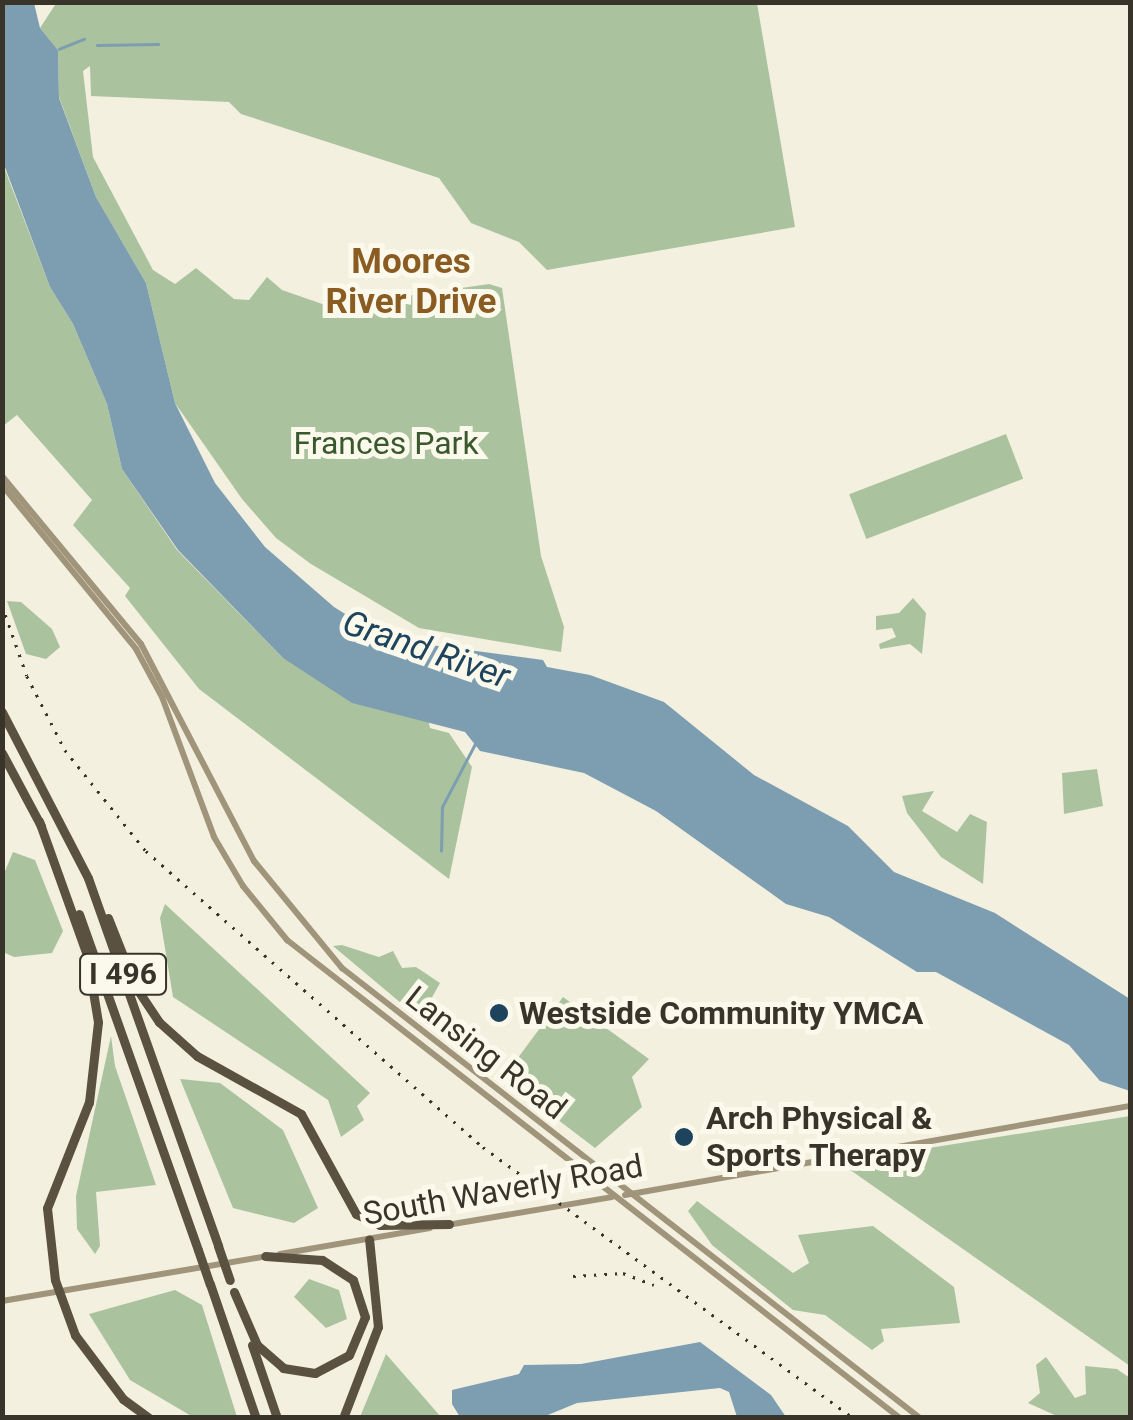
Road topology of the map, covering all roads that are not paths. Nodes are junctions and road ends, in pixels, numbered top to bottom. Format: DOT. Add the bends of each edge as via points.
graph roads {
  1 [pos="2,476"];
  2 [pos="2,485"];
  3 [pos="129,633"];
  4 [pos="2,712"];
  5 [pos="2,754"];
  6 [pos="39,822"];
  7 [pos="88,878"];
  8 [pos="1130,1106"];
  9 [pos="626,1195"];
  10 [pos="614,1197"];
  11 [pos="449,1224"];
  12 [pos="368,1238"];
  13 [pos="265,1256"];
  14 [pos="58,1292"];
  15 [pos="234,1292"];
  16 [pos="2,1301"];
  17 [pos="149,1418"];
  18 [pos="256,1418"];
  19 [pos="277,1418"];
  20 [pos="343,1418"];
  21 [pos="900,1418"];
  22 [pos="920,1418"];
  1 -- 3 [label="main road"];
  2 -- 3 [label="main road"];
  3 -- 9 [label="main road, Lansing Road" via="174,701 244,845 299,922 373,996"];
  3 -- 10 [label="main road, Lansing Road" via="162,697 220,848 270,923 314,965"];
  4 -- 7 [label="highway, I 496"];
  5 -- 6 [label="highway, I 496"];
  6 -- 14 [label="highway" via="90,966 98,1022 92,1093 47,1208"];
  6 -- 18 [label="highway, I 496, bridge" via="89,939"];
  7 -- 11 [label="highway" via="159,1022 196,1056 301,1114 356,1214 380,1225"];
  7 -- 15 [label="highway, I 496, bridge"];
  8 -- 9 [label="main road, South Waverly Road"];
  9 -- 10 [label="main road, South Waverly Road"];
  9 -- 22 [label="main road, Lansing Road"];
  10 -- 11 [label="main road, South Waverly Road"];
  10 -- 21 [label="main road, Lansing Road"];
  11 -- 12 [label="main road, South Waverly Road"];
  12 -- 13 [label="main road, South Waverly Road"];
  12 -- 20 [label="highway" via="378,1327"];
  13 -- 14 [label="main road, South Waverly Road"];
  13 -- 15 [label="highway" via="322,1260 353,1280 365,1317 349,1356 315,1373 283,1368 257,1346"];
  14 -- 16 [label="main road, South Waverly Road"];
  14 -- 17 [label="highway" via="92,1358 123,1399"];
  15 -- 19 [label="highway, I 496"];
}
